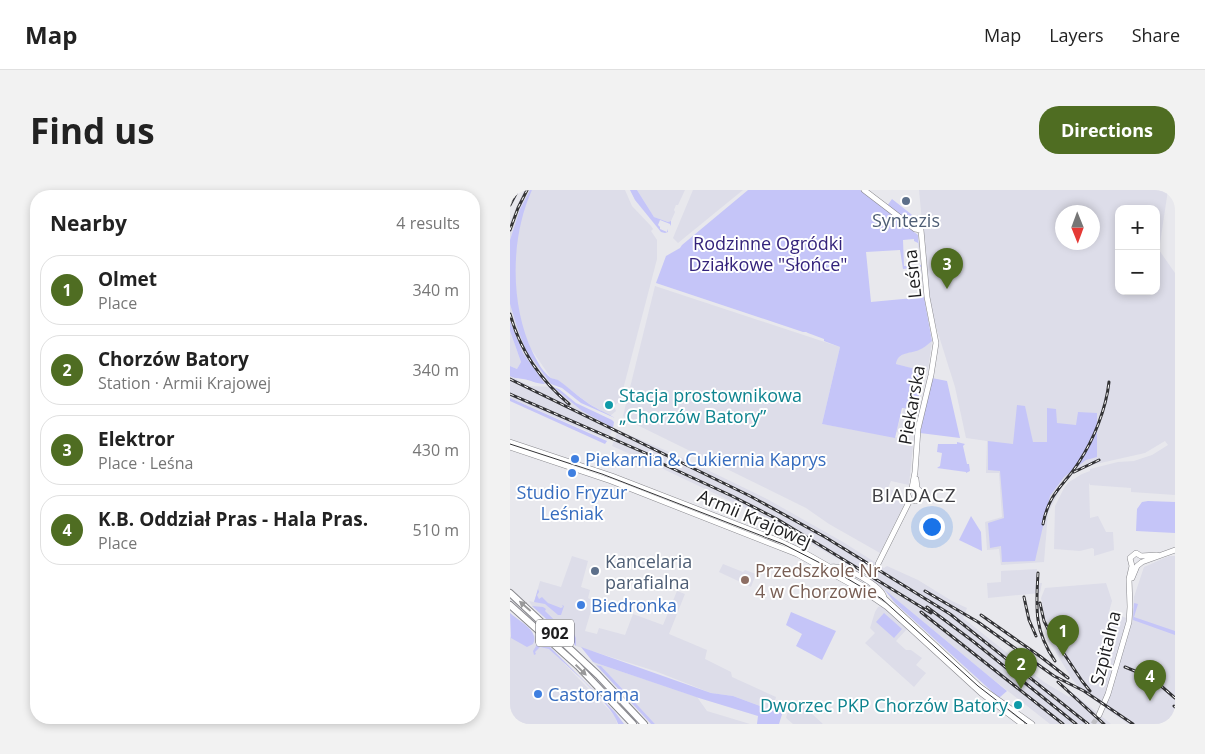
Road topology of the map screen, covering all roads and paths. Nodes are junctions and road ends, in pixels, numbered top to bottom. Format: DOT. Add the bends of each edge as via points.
graph roads {
  1 [pos="864,190"];
  2 [pos="936,344"];
  3 [pos="510,442"];
  4 [pos="510,447"];
  5 [pos="602,475"];
  6 [pos="914,488"];
  7 [pos="910,500"];
  8 [pos="1175,550"];
  9 [pos="1142,559"];
  10 [pos="1131,563"];
  11 [pos="878,564"];
  12 [pos="1137,566"];
  13 [pos="829,569"];
  14 [pos="1130,586"];
  15 [pos="510,593"];
  16 [pos="882,600"];
  17 [pos="510,605"];
  18 [pos="1099,715"];
  19 [pos="633,724"];
  20 [pos="644,724"];
  21 [pos="1022,724"];
  22 [pos="1032,724"];
  1 -- 2 [label="street, Leśna" via="915,229 921,230 927,297"];
  2 -- 6 [label="street, Piekarska" via="918,429"];
  3 -- 5 [label="street, Armii Krajowej"];
  4 -- 5 [label="street, Armii Krajowej"];
  5 -- 13 [label="street, Armii Krajowej" via="782,542"];
  6 -- 7 [label="street" via="907,492"];
  6 -- 7 [label="street" via="921,493 920,497 916,501"];
  7 -- 11 [label="street"];
  8 -- 9 [label="street"];
  9 -- 10 [label="street" via="1138,554 1133,555"];
  9 -- 12 [label="street"];
  10 -- 12 [label="street"];
  10 -- 14 [label="street, Szpitalna"];
  12 -- 14 [label="street, Szpitalna"];
  13 -- 16 [label="street, Armii Krajowej"];
  13 -- 16 [label="street" via="839,566 868,580 882,592"];
  14 -- 18 [label="street, Szpitalna" via="1128,622"];
  20 -- 15 [label="main road, 902, one-way" via="585,662"];
  16 -- 21 [label="street, Armii Krajowej" via="981,693"];
  16 -- 22 [label="street, Armii Krajowej" via="980,687"];
  17 -- 19 [label="main road, 902, one-way" via="578,666"];
}
